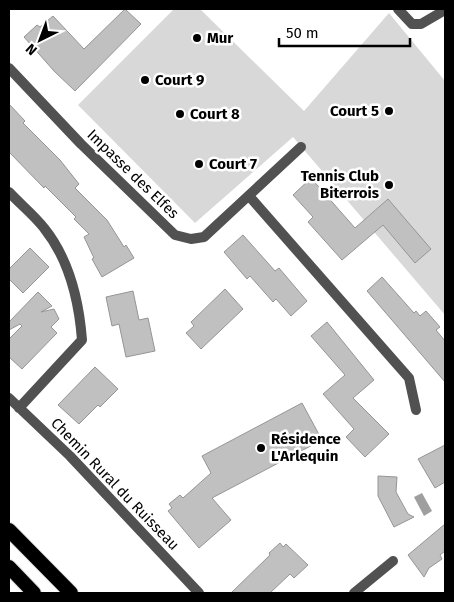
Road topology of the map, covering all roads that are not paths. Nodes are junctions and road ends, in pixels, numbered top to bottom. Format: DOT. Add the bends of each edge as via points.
graph roads {
  1 [pos="398,9"];
  2 [pos="445,10"];
  3 [pos="9,68"];
  4 [pos="301,147"];
  5 [pos="9,192"];
  6 [pos="249,196"];
  7 [pos="9,398"];
  8 [pos="20,408"];
  9 [pos="416,410"];
  10 [pos="9,530"];
  11 [pos="393,560"];
  12 [pos="9,567"];
  13 [pos="34,593"];
  14 [pos="71,593"];
  15 [pos="199,593"];
  16 [pos="354,593"];
  1 -- 2 [label="street" via="412,24 421,24"];
  3 -- 6 [label="street, Impasse des Elfes" via="81,144 175,235 190,239 204,236"];
  4 -- 6 [label="street, Impasse des Elfes"];
  5 -- 8 [label="street" via="44,228 64,258 80,314 82,340"];
  6 -- 9 [label="street" via="409,378"];
  7 -- 8 [label="street, Chemin Rural du Ruisseau"];
  8 -- 15 [label="street, Chemin Rural du Ruisseau" via="70,456"];
  10 -- 14 [label="highway"];
  11 -- 16 [label="street"];
  12 -- 13 [label="highway"];
}
